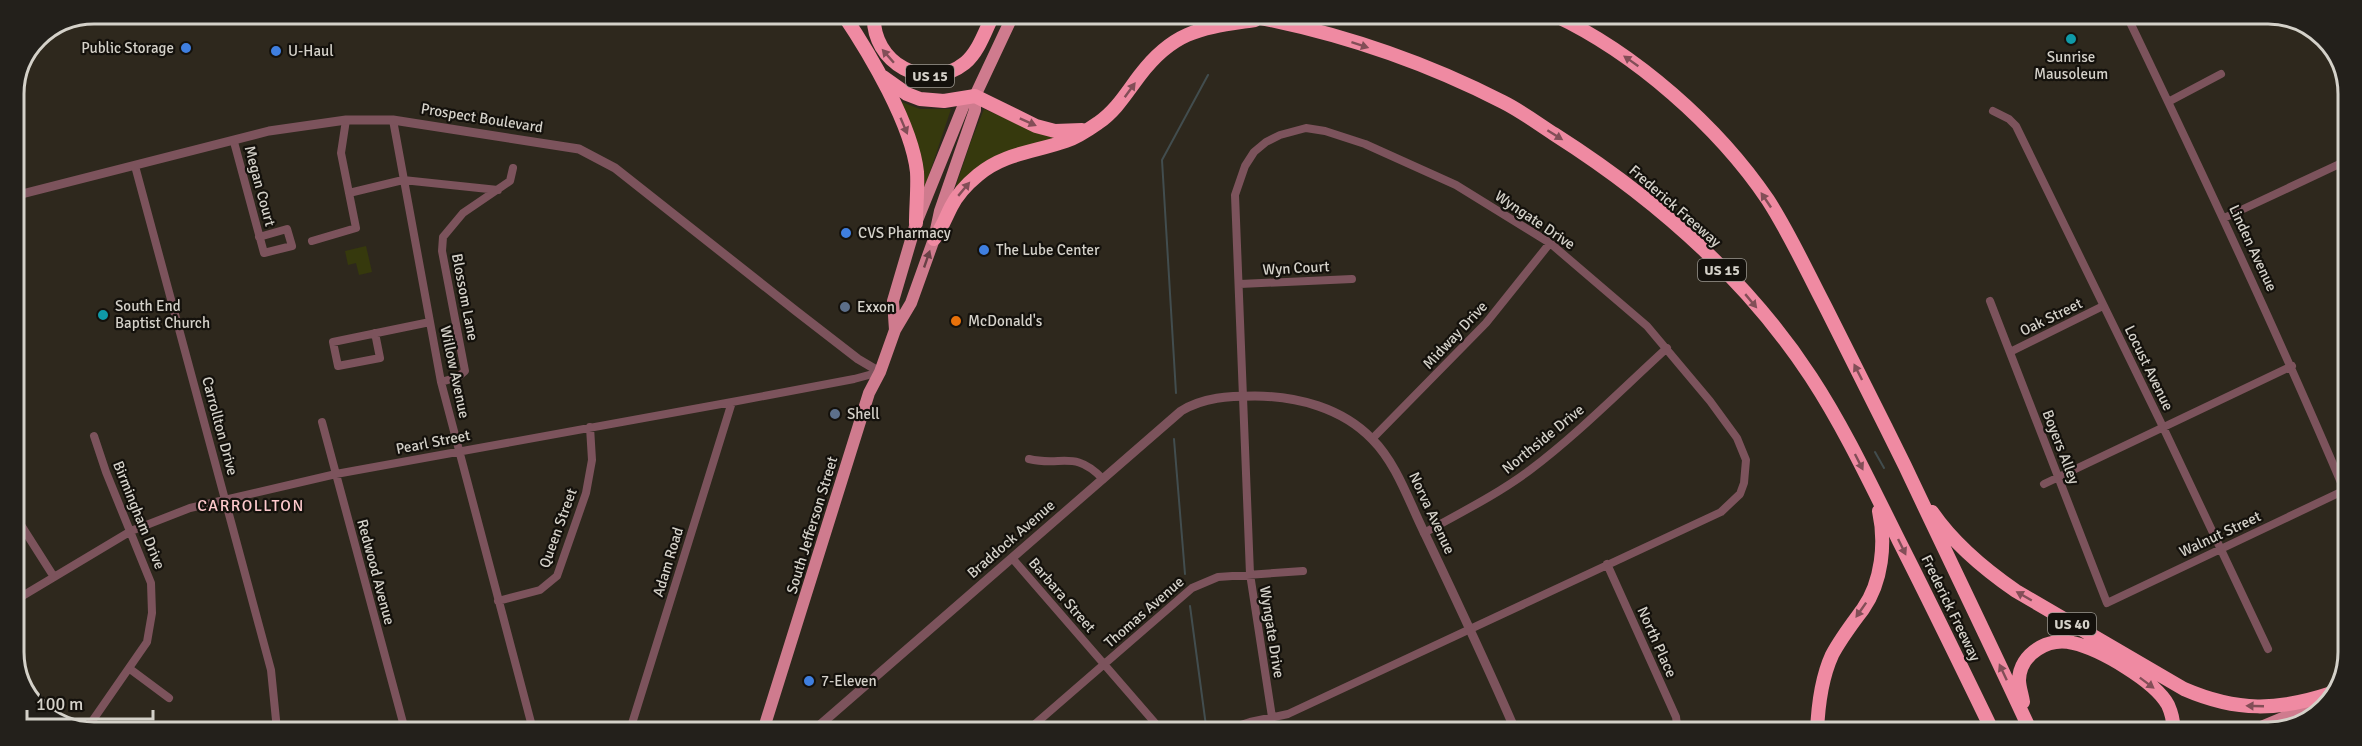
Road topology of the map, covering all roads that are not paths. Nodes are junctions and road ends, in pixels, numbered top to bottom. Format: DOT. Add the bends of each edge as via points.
graph roads {
  1 [pos="849,24"];
  2 [pos="875,24"];
  3 [pos="989,24"];
  4 [pos="1009,24"];
  5 [pos="1221,24"];
  6 [pos="1289,24"];
  7 [pos="1574,24"];
  8 [pos="2131,24"];
  9 [pos="879,73"];
  10 [pos="2221,74"];
  11 [pos="975,96"];
  12 [pos="2168,102"];
  13 [pos="1994,111"];
  14 [pos="346,120"];
  15 [pos="393,120"];
  16 [pos="1088,130"];
  17 [pos="234,141"];
  18 [pos="2338,165"];
  19 [pos="135,166"];
  20 [pos="513,168"];
  21 [pos="403,180"];
  22 [pos="498,190"];
  23 [pos="349,193"];
  24 [pos="24,194"];
  25 [pos="2224,218"];
  26 [pos="916,223"];
  27 [pos="260,237"];
  28 [pos="934,239"];
  29 [pos="312,241"];
  30 [pos="1550,243"];
  31 [pos="1352,279"];
  32 [pos="1240,284"];
  33 [pos="1990,301"];
  34 [pos="2103,306"];
  35 [pos="430,322"];
  36 [pos="895,330"];
  37 [pos="375,333"];
  38 [pos="1667,348"];
  39 [pos="2010,352"];
  40 [pos="2292,366"];
  41 [pos="880,372"];
  42 [pos="441,382"];
  43 [pos="1242,396"];
  44 [pos="732,402"];
  45 [pos="322,422"];
  46 [pos="1885,424"];
  47 [pos="590,427"];
  48 [pos="2163,427"];
  49 [pos="94,436"];
  50 [pos="1372,439"];
  51 [pos="458,451"];
  52 [pos="1029,459"];
  53 [pos="336,474"];
  54 [pos="2338,475"];
  55 [pos="2058,477"];
  56 [pos="1103,479"];
  57 [pos="2044,484"];
  58 [pos="1876,494"];
  59 [pos="2338,495"];
  60 [pos="225,499"];
  61 [pos="24,530"];
  62 [pos="131,531"];
  63 [pos="1424,533"];
  64 [pos="2220,548"];
  65 [pos="1012,558"];
  66 [pos="1607,564"];
  67 [pos="1303,571"];
  68 [pos="1250,574"];
  69 [pos="54,577"];
  70 [pos="24,595"];
  71 [pos="498,600"];
  72 [pos="2107,603"];
  73 [pos="1471,629"];
  74 [pos="2268,649"];
  75 [pos="1104,664"];
  76 [pos="130,669"];
  77 [pos="2322,696"];
  78 [pos="169,698"];
  79 [pos="2315,705"];
  80 [pos="1272,717"];
  81 [pos="2275,721"];
  82 [pos="90,722"];
  83 [pos="277,722"];
  84 [pos="403,722"];
  85 [pos="531,722"];
  86 [pos="632,722"];
  87 [pos="766,722"];
  88 [pos="823,722"];
  89 [pos="1037,722"];
  90 [pos="1154,722"];
  91 [pos="1253,722"];
  92 [pos="1512,722"];
  93 [pos="1677,722"];
  94 [pos="1818,722"];
  95 [pos="1989,722"];
  96 [pos="2027,722"];
  97 [pos="2028,722"];
  98 [pos="2172,722"];
  1 -- 9 [label="highway"];
  3 -- 2 [label="highway, US 15, one-way" via="967,61 932,76 913,73 891,60 877,39"];
  4 -- 11 [label="main road, South Jefferson Street"];
  16 -- 5 [label="highway, one-way" via="1118,106 1153,60 1178,39"];
  6 -- 58 [label="highway, Frederick Freeway / US 15, one-way" via="1457,80 1506,103 1643,196 1746,294 1779,334 1846,435"];
  46 -- 7 [label="highway, Frederick Freeway, one-way" via="1793,244 1767,200 1732,155 1682,103 1635,63"];
  8 -- 12 [label="street, Linden Avenue"];
  9 -- 11 [label="highway" via="920,99 944,101"];
  9 -- 26 [label="highway, one-way" via="913,153 917,172"];
  10 -- 12 [label="street"];
  11 -- 16 [label="highway, one-way" via="1036,126 1055,131"];
  11 -- 26 [label="main road, South Jefferson Street" via="965,102"];
  11 -- 28 [label="main road, South Jefferson Street" via="975,110"];
  12 -- 25 [label="street, Linden Avenue"];
  13 -- 34 [label="street, Locust Avenue" via="2016,126"];
  14 -- 15 [label="street, Prospect Boulevard"];
  14 -- 17 [label="street, Prospect Boulevard" via="269,131"];
  14 -- 23 [label="street" via="341,153"];
  15 -- 21 [label="street, Willow Avenue"];
  15 -- 41 [label="street, Prospect Boulevard" via="579,149 615,168"];
  28 -- 16 [label="highway, one-way" via="961,193 986,169 1008,157 1068,141"];
  17 -- 19 [label="street, Prospect Boulevard"];
  17 -- 27 [label="street, Megan Court"];
  18 -- 25 [label="street"];
  19 -- 24 [label="street, Prospect Boulevard"];
  19 -- 60 [label="street, Carrollton Drive"];
  20 -- 22 [label="street, Blossom Lane" via="510,181"];
  21 -- 22 [label="street"];
  21 -- 23 [label="street"];
  21 -- 35 [label="street, Willow Avenue"];
  22 -- 42 [label="street, Blossom Lane" via="463,213 443,237 442,251 465,371"];
  23 -- 29 [label="street" via="357,228"];
  25 -- 40 [label="street, Linden Avenue"];
  26 -- 36 [label="main road, South Jefferson Street" via="893,301"];
  36 -- 28 [label="main road, South Jefferson Street, one-way" via="911,303"];
  30 -- 32 [label="street, Wyngate Drive" via="1456,184 1365,144 1306,128 1266,142 1245,166 1235,195"];
  30 -- 38 [label="street, Wyngate Drive" via="1632,312"];
  30 -- 50 [label="street, Midway Drive" via="1486,323"];
  31 -- 32 [label="street, Wyn Court"];
  32 -- 43 [label="street, Wyngate Drive"];
  33 -- 39 [label="street, Boyers Alley"];
  34 -- 39 [label="street, Oak Street"];
  34 -- 48 [label="street, Locust Avenue"];
  35 -- 37 [label="street"];
  35 -- 42 [label="street, Willow Avenue"];
  36 -- 41 [label="main road, South Jefferson Street"];
  37 -- 37 [label="street" via="333,342 338,366 380,358"];
  38 -- 63 [label="street, Northside Drive" via="1529,471"];
  38 -- 66 [label="street, Wyngate Drive" via="1740,443 1746,460 1744,483 1740,494 1721,512"];
  39 -- 55 [label="street, Boyers Alley"];
  40 -- 48 [label="street"];
  40 -- 54 [label="street, Linden Avenue"];
  41 -- 44 [label="street, Pearl Street"];
  41 -- 87 [label="main road, South Jefferson Street" via="869,393"];
  42 -- 51 [label="street, Willow Avenue"];
  43 -- 50 [label="street, Norva Avenue" via="1305,401 1334,412"];
  43 -- 56 [label="street, Braddock Avenue" via="1206,400 1181,411"];
  43 -- 68 [label="street, Wyngate Drive"];
  44 -- 47 [label="street, Pearl Street"];
  44 -- 86 [label="street, Adam Road"];
  45 -- 53 [label="street, Redwood Avenue"];
  77 -- 46 [label="highway, US 40, one-way" via="2275,707 2229,704 2197,695 2016,591 1972,558 1934,515"];
  96 -- 46 [label="highway, Frederick Freeway, one-way"];
  47 -- 51 [label="street, Pearl Street"];
  47 -- 71 [label="street, Queen Street" via="592,460 586,493 557,576 540,590"];
  48 -- 55 [label="street"];
  48 -- 64 [label="street, Locust Avenue"];
  49 -- 62 [label="street, Birmingham Drive"];
  50 -- 63 [label="street, Norva Avenue" via="1393,467"];
  51 -- 53 [label="street, Pearl Street"];
  51 -- 71 [label="street, Willow Avenue"];
  52 -- 56 [label="street" via="1082,462"];
  53 -- 60 [label="street, Pearl Street"];
  53 -- 84 [label="street, Redwood Avenue"];
  55 -- 57 [label="street"];
  55 -- 72 [label="street, Boyers Alley"];
  56 -- 65 [label="street, Braddock Avenue"];
  58 -- 94 [label="highway, one-way" via="1882,526 1878,576 1863,608 1831,657 1819,700"];
  58 -- 95 [label="highway, Frederick Freeway / US 15, one-way"];
  59 -- 64 [label="street, Walnut Street"];
  60 -- 62 [label="street, Pearl Street"];
  60 -- 83 [label="street, Carrollton Drive" via="271,670"];
  61 -- 69 [label="street"];
  62 -- 69 [label="street, Pearl Street"];
  62 -- 76 [label="street, Birmingham Drive" via="151,583 152,613 147,642"];
  63 -- 73 [label="street, Norva Avenue"];
  64 -- 72 [label="street, Walnut Street"];
  64 -- 74 [label="street, Locust Avenue"];
  65 -- 75 [label="street, Barbara Street"];
  65 -- 88 [label="street, Braddock Avenue"];
  66 -- 73 [label="street, Wyngate Drive"];
  66 -- 93 [label="street, North Place"];
  67 -- 68 [label="street, Thomas Avenue"];
  68 -- 75 [label="street, Thomas Avenue" via="1218,577 1192,588"];
  68 -- 80 [label="street, Wyngate Drive"];
  69 -- 70 [label="street, Pearl Street"];
  71 -- 85 [label="street, Willow Avenue"];
  73 -- 80 [label="street, Wyngate Drive" via="1288,714"];
  73 -- 92 [label="street, Norva Avenue"];
  75 -- 89 [label="street, Thomas Avenue"];
  75 -- 90 [label="street, Barbara Street"];
  76 -- 78 [label="street"];
  76 -- 82 [label="street, Birmingham Drive"];
  79 -- 81 [label="main road"];
  80 -- 91 [label="street, Wyngate Drive"];
  97 -- 98 [label="highway, one-way" via="2019,682 2024,663 2038,648 2059,642 2073,642 2128,669 2149,684 2169,707"];
}
